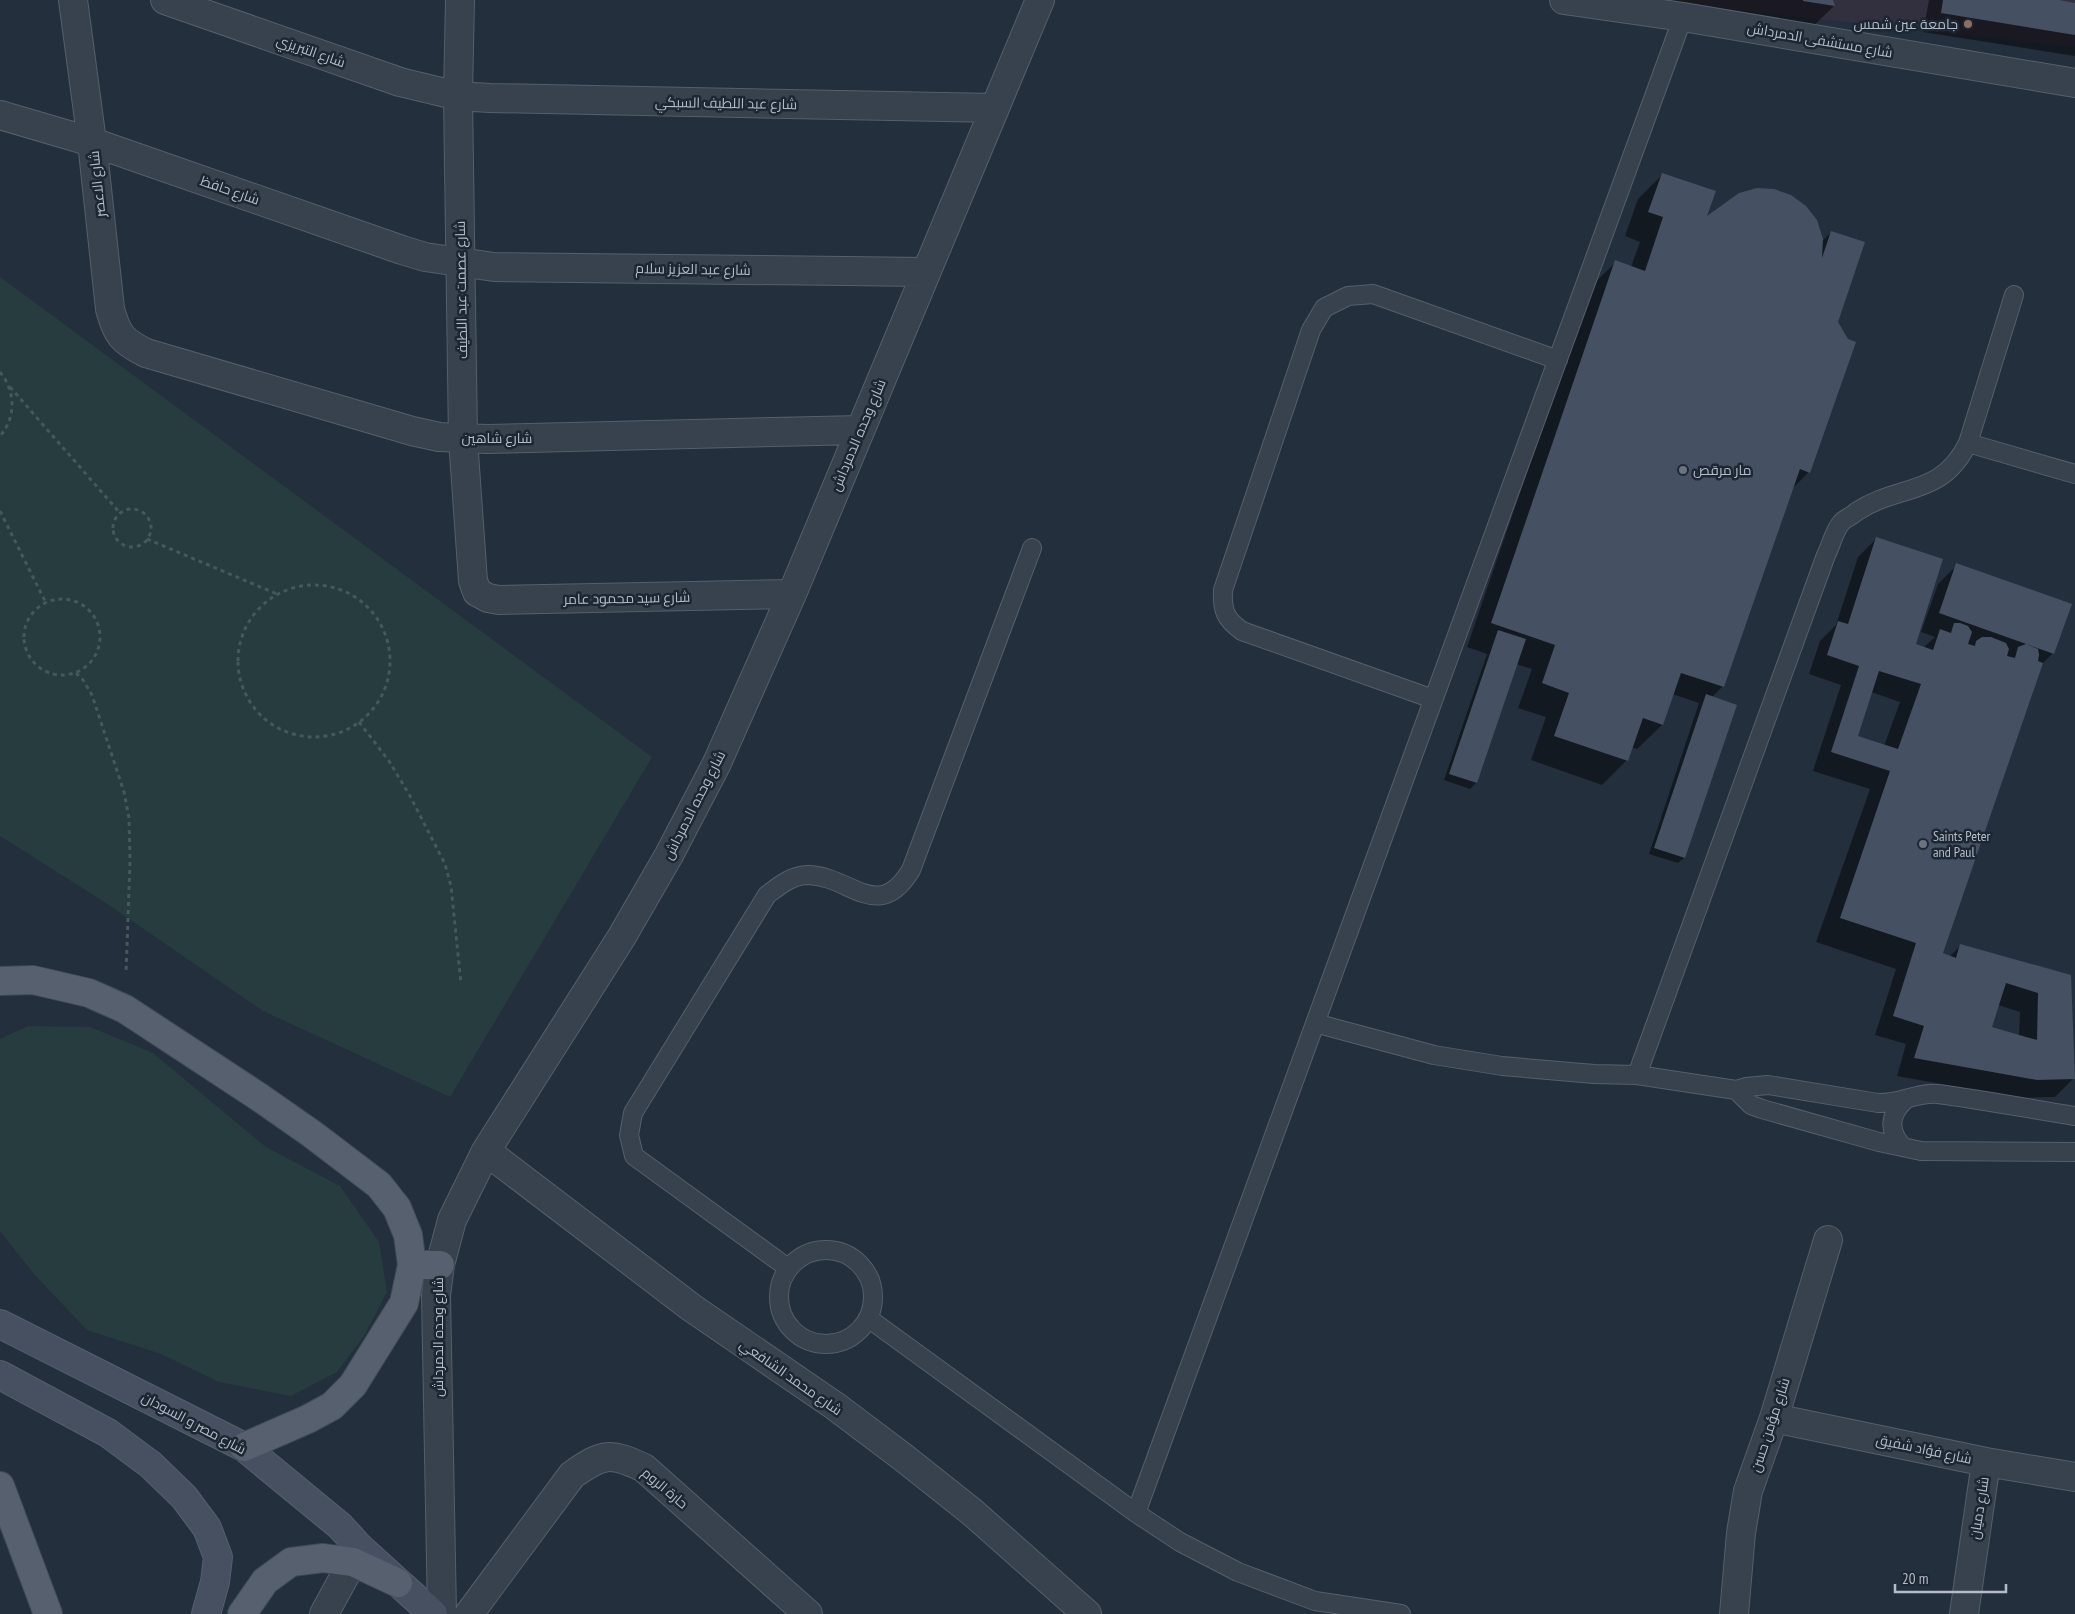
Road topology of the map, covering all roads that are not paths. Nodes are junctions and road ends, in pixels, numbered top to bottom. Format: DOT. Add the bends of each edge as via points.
graph roads {
  1 [pos="73,0"];
  2 [pos="165,0"];
  3 [pos="460,0"];
  4 [pos="1040,0"];
  5 [pos="1564,0"];
  6 [pos="1682,17"];
  7 [pos="2075,84"];
  8 [pos="458,96"];
  9 [pos="994,108"];
  10 [pos="0,115"];
  11 [pos="92,142"];
  12 [pos="460,263"];
  13 [pos="926,272"];
  14 [pos="2014,295"];
  15 [pos="146,353"];
  16 [pos="1558,360"];
  17 [pos="860,430"];
  18 [pos="463,439"];
  19 [pos="1968,443"];
  20 [pos="2075,474"];
  21 [pos="1032,548"];
  22 [pos="473,580"];
  23 [pos="792,594"];
  24 [pos="1433,699"];
  25 [pos="0,981"];
  26 [pos="1315,1023"];
  27 [pos="1638,1075"];
  28 [pos="1736,1090"];
  29 [pos="1905,1100"];
  30 [pos="2075,1116"];
  31 [pos="1903,1147"];
  32 [pos="486,1151"];
  33 [pos="2075,1152"];
  34 [pos="1828,1240"];
  35 [pos="412,1265"];
  36 [pos="440,1265"];
  37 [pos="788,1268"];
  38 [pos="868,1318"];
  39 [pos="0,1324"];
  40 [pos="0,1374"];
  41 [pos="1774,1418"];
  42 [pos="244,1447"];
  43 [pos="1986,1462"];
  44 [pos="2075,1477"];
  45 [pos="0,1486"];
  46 [pos="1136,1514"];
  47 [pos="357,1555"];
  48 [pos="48,1614"];
  49 [pos="206,1614"];
  50 [pos="242,1614"];
  51 [pos="324,1614"];
  52 [pos="433,1614"];
  53 [pos="442,1614"];
  54 [pos="469,1614"];
  55 [pos="808,1614"];
  56 [pos="1087,1614"];
  57 [pos="1400,1614"];
  58 [pos="1734,1614"];
  59 [pos="1964,1614"];
  1 -- 11 [label="street, شارع الاعصر"];
  2 -- 8 [label="street, شارع التبريزي" via="400,82"];
  3 -- 8 [label="street, شارع عصمت عبد اللطيف"];
  4 -- 9 [label="street, شارع وحده الدمرداش"];
  5 -- 6 [label="street, شارع مستشفى الدمرداش"];
  6 -- 7 [label="street, شارع مستشفى الدمرداش"];
  6 -- 16 [label="lane"];
  8 -- 9 [label="street, شارع عبد اللطيف السبكي"];
  8 -- 12 [label="street, شارع عصمت عبد اللطيف"];
  9 -- 13 [label="street, شارع وحده الدمرداش"];
  10 -- 11 [label="street, شارع حافظ"];
  11 -- 12 [label="street, شارع حافظ" via="402,250"];
  11 -- 15 [label="street, شارع الاعصر" via="110,309 116,329 129,344"];
  12 -- 13 [label="street, شارع عبد العزيز سلام" via="494,267"];
  12 -- 18 [label="street, شارع عصمت عبد اللطيف"];
  13 -- 17 [label="street, شارع وحده الدمرداش"];
  14 -- 19 [label="lane"];
  15 -- 18 [label="street, شارع شاهين" via="412,431"];
  16 -- 24 [label="lane"];
  16 -- 24 [label="lane" via="1373,294 1348,296 1324,308 1312,330 1223,590 1222,608 1232,624 1242,631"];
  17 -- 18 [label="street, شارع شاهين"];
  17 -- 23 [label="street, شارع وحده الدمرداش"];
  18 -- 22 [label="street, شارع عصمت عبد اللطيف"];
  19 -- 20 [label="lane"];
  19 -- 27 [label="lane" via="1949,471 1928,484 1869,504 1840,524"];
  21 -- 37 [label="lane" via="911,870 901,886 886,895 872,896 807,875 785,881 767,895 633,1113 629,1135 634,1156"];
  22 -- 23 [label="street, شارع سيد محمود عامر" via="477,592 499,600"];
  23 -- 32 [label="street, شارع وحده الدمرداش" via="717,763 669,854 621,938"];
  24 -- 26 [label="lane"];
  25 -- 35 [label="main road" via="33,980 89,993 126,1009 260,1097 378,1185 397,1208 408,1236"];
  26 -- 27 [label="lane" via="1434,1055 1502,1066"];
  26 -- 46 [label="lane"];
  27 -- 28 [label="lane"];
  28 -- 29 [label="lane" via="1768,1084 1878,1103"];
  28 -- 31 [label="lane" via="1751,1105 1762,1109"];
  29 -- 30 [label="lane" via="1938,1094"];
  29 -- 31 [label="lane" via="1892,1118 1892,1129"];
  31 -- 33 [label="lane" via="1938,1152"];
  32 -- 36 [label="street, شارع وحده الدمرداش" via="452,1220"];
  32 -- 56 [label="street, شارع محمد الشافعي" via="692,1308 904,1458 972,1512"];
  34 -- 41 [label="street, شارع مؤمن حسن"];
  35 -- 36 [label="main road"];
  35 -- 42 [label="main road" via="404,1304 353,1385 332,1406"];
  36 -- 53 [label="street, شارع وحده الدمرداش" via="436,1295"];
  37 -- 38 [label="lane" via="810,1252 824,1249 838,1250 850,1256 869,1277 872,1305"];
  37 -- 38 [label="lane" via="781,1281 780,1309 795,1333 814,1342 835,1343 860,1329"];
  38 -- 46 [label="lane"];
  39 -- 42 [label="main road, شارع مصر و السودان"];
  40 -- 49 [label="main road" via="108,1433 151,1465 184,1497 207,1528 218,1557"];
  41 -- 43 [label="street, شارع فؤاد شفيق"];
  41 -- 58 [label="street, شارع مؤمن حسن" via="1748,1491"];
  42 -- 47 [label="main road, شارع مصر و السودان" via="340,1526"];
  43 -- 44 [label="street, شارع فؤاد شفيق"];
  43 -- 59 [label="street, شارع دميان"];
  45 -- 48 [label="main road"];
  46 -- 57 [label="lane" via="1180,1542 1238,1572 1314,1600"];
  47 -- 50 [label="main road" via="291,1562 265,1582"];
  47 -- 51 [label="street"];
  47 -- 52 [label="main road" via="398,1583"];
  54 -- 55 [label="street, حارة الروم" via="572,1475 594,1459 620,1457 644,1468"];
}
